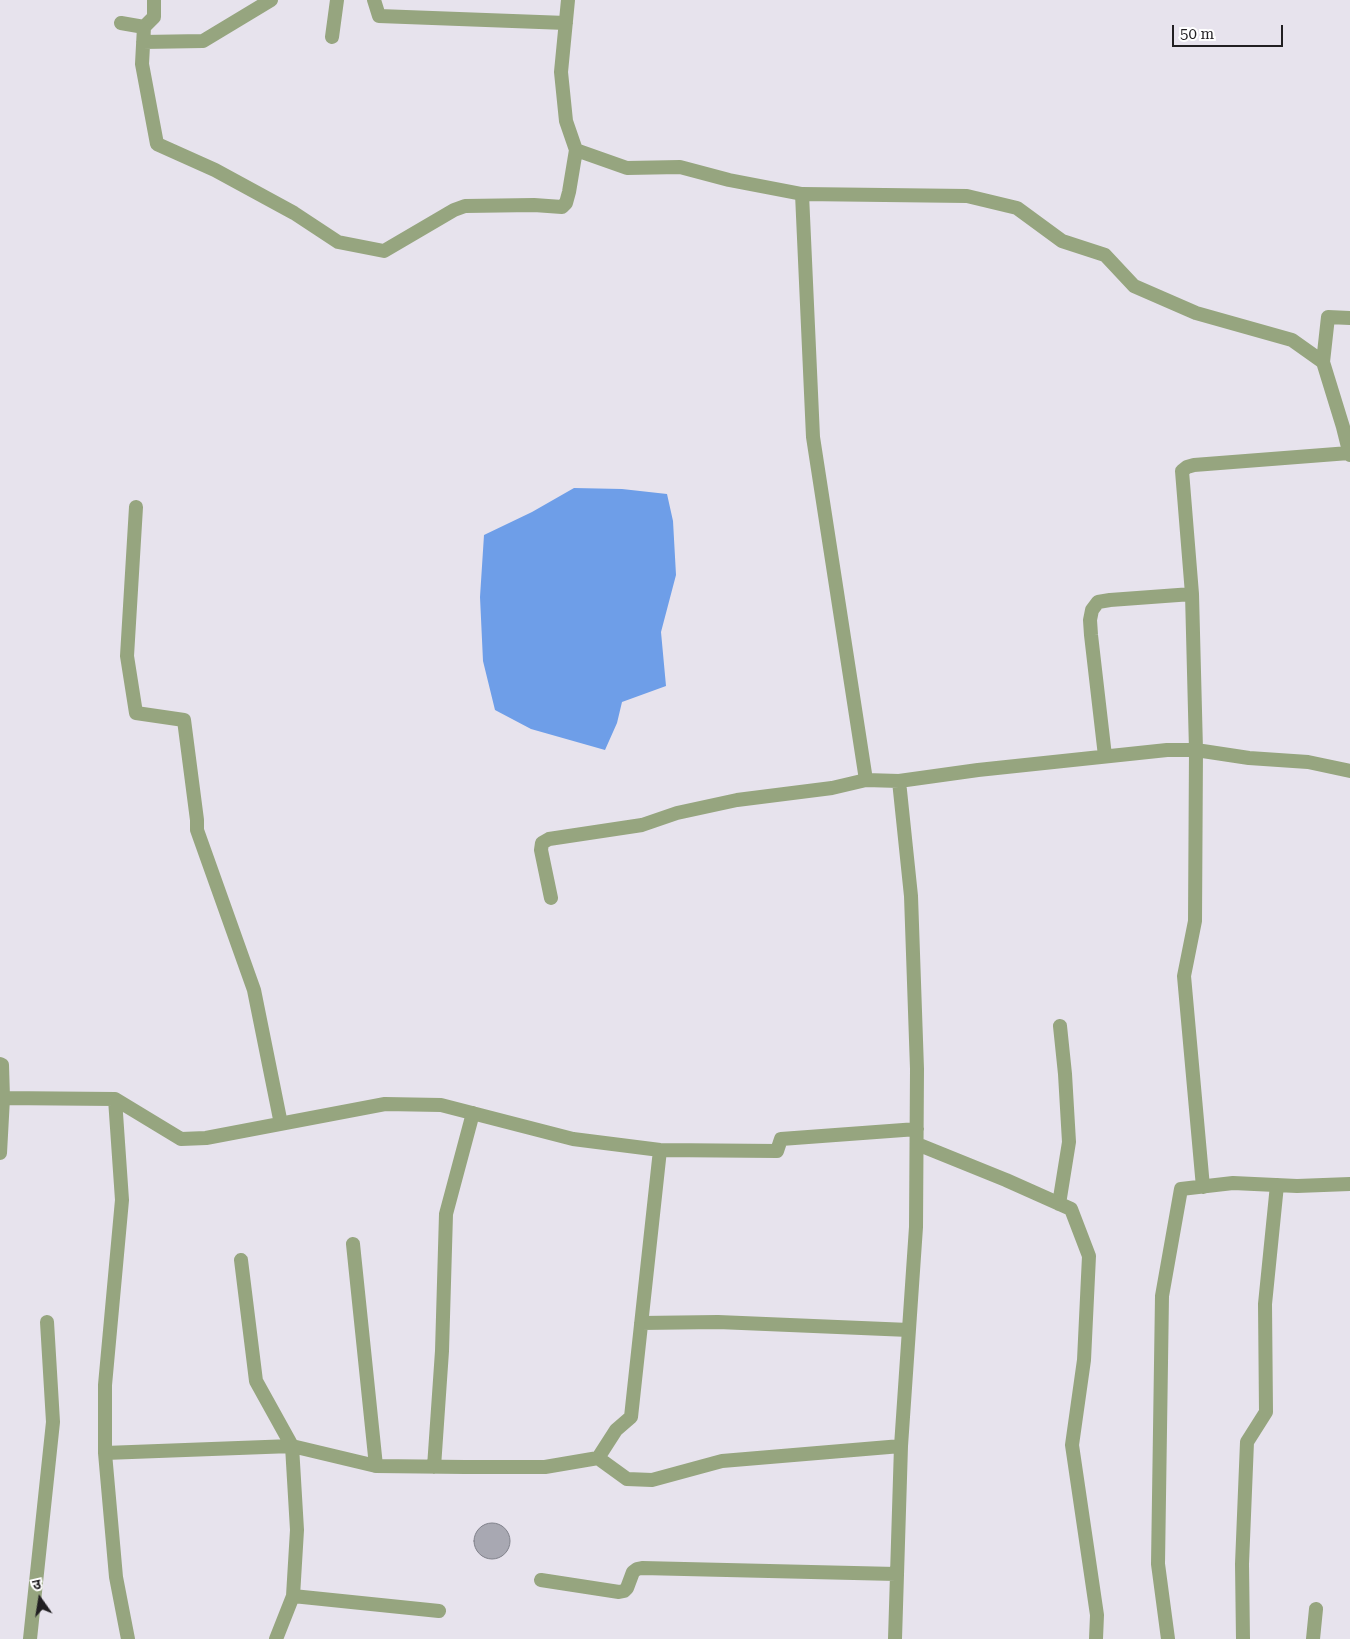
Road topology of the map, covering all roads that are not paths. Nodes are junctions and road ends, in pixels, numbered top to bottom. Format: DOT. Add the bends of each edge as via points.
graph roads {
  1 [pos="154,0"];
  2 [pos="272,0"];
  3 [pos="337,0"];
  4 [pos="374,0"];
  5 [pos="568,0"];
  6 [pos="566,22"];
  7 [pos="121,23"];
  8 [pos="144,27"];
  9 [pos="332,37"];
  10 [pos="143,42"];
  11 [pos="576,150"];
  12 [pos="802,194"];
  13 [pos="1350,318"];
  14 [pos="1323,362"];
  15 [pos="1350,454"];
  16 [pos="136,507"];
  17 [pos="1192,594"];
  18 [pos="1196,750"];
  19 [pos="1105,756"];
  20 [pos="1350,771"];
  21 [pos="866,780"];
  22 [pos="899,781"];
  23 [pos="550,898"];
  24 [pos="1060,1026"];
  25 [pos="0,1064"];
  26 [pos="1,1098"];
  27 [pos="115,1099"];
  28 [pos="473,1113"];
  29 [pos="281,1124"];
  30 [pos="917,1130"];
  31 [pos="917,1144"];
  32 [pos="660,1150"];
  33 [pos="0,1154"];
  34 [pos="1350,1184"];
  35 [pos="1277,1185"];
  36 [pos="1203,1187"];
  37 [pos="1059,1204"];
  38 [pos="352,1244"];
  39 [pos="242,1260"];
  40 [pos="47,1322"];
  41 [pos="641,1323"];
  42 [pos="910,1330"];
  43 [pos="292,1446"];
  44 [pos="901,1446"];
  45 [pos="105,1452"];
  46 [pos="598,1458"];
  47 [pos="376,1466"];
  48 [pos="434,1467"];
  49 [pos="896,1574"];
  50 [pos="541,1580"];
  51 [pos="293,1596"];
  52 [pos="1316,1609"];
  53 [pos="439,1611"];
  54 [pos="30,1639"];
  55 [pos="128,1639"];
  56 [pos="276,1639"];
  57 [pos="895,1639"];
  58 [pos="1096,1639"];
  59 [pos="1168,1639"];
  60 [pos="1243,1639"];
  61 [pos="1313,1639"];
  1 -- 8 [label="street" via="154,17"];
  2 -- 10 [label="street" via="203,41"];
  3 -- 9 [label="street"];
  4 -- 6 [label="street" via="379,16"];
  5 -- 6 [label="street"];
  6 -- 11 [label="street" via="561,72 566,121"];
  7 -- 8 [label="street"];
  8 -- 10 [label="street"];
  10 -- 11 [label="street" via="142,64 157,144 294,213 338,242 384,251 465,206 534,204 562,207 569,192"];
  11 -- 12 [label="street" via="627,168 680,167"];
  12 -- 14 [label="street" via="967,196 1017,208 1062,241 1105,254 1134,286 1196,313 1292,340"];
  12 -- 21 [label="street" via="813,438"];
  13 -- 14 [label="street" via="1328,317"];
  14 -- 15 [label="street"];
  15 -- 17 [label="street" via="1194,466 1182,471"];
  16 -- 29 [label="street" via="127,656 136,713 184,720 197,830 254,990"];
  17 -- 18 [label="street"];
  17 -- 19 [label="street" via="1110,600 1098,602 1092,610 1091,635"];
  18 -- 19 [label="street"];
  18 -- 20 [label="street" via="1308,762"];
  18 -- 36 [label="street" via="1195,922 1184,976"];
  19 -- 22 [label="street"];
  21 -- 22 [label="street"];
  21 -- 23 [label="street" via="832,788 710,805 642,825 549,839 542,843 541,850"];
  22 -- 30 [label="street" via="911,896"];
  24 -- 37 [label="street" via="1069,1142"];
  25 -- 26 [label="street"];
  26 -- 27 [label="street"];
  26 -- 33 [label="street"];
  27 -- 29 [label="street" via="181,1139 206,1138"];
  27 -- 45 [label="street" via="122,1200 105,1385"];
  28 -- 29 [label="street" via="441,1105 385,1104"];
  28 -- 32 [label="street" via="573,1139"];
  28 -- 48 [label="street" via="446,1214"];
  30 -- 31 [label="street"];
  30 -- 32 [label="street" via="782,1138 777,1151"];
  31 -- 37 [label="street"];
  31 -- 42 [label="street"];
  32 -- 41 [label="street"];
  34 -- 35 [label="street"];
  35 -- 36 [label="street" via="1233,1183"];
  35 -- 60 [label="street" via="1265,1304 1266,1412 1248,1442 1242,1564"];
  36 -- 59 [label="street" via="1181,1189 1162,1296 1158,1564"];
  37 -- 58 [label="street" via="1070,1209 1090,1256 1084,1360 1072,1446 1097,1615"];
  38 -- 47 [label="street"];
  39 -- 43 [label="street" via="256,1382"];
  40 -- 54 [label="street" via="52,1422"];
  41 -- 42 [label="street" via="718,1322"];
  41 -- 46 [label="street" via="630,1417 616,1430"];
  42 -- 44 [label="street"];
  43 -- 45 [label="street"];
  43 -- 47 [label="street"];
  43 -- 51 [label="street" via="297,1530"];
  44 -- 46 [label="street" via="722,1462 652,1480 627,1479"];
  44 -- 49 [label="street"];
  45 -- 55 [label="street" via="116,1577"];
  46 -- 48 [label="street" via="545,1467"];
  47 -- 48 [label="street"];
  49 -- 50 [label="street" via="642,1568 633,1572 627,1588 619,1592"];
  49 -- 57 [label="street"];
  51 -- 53 [label="street"];
  51 -- 56 [label="street"];
  52 -- 61 [label="street"];
}
